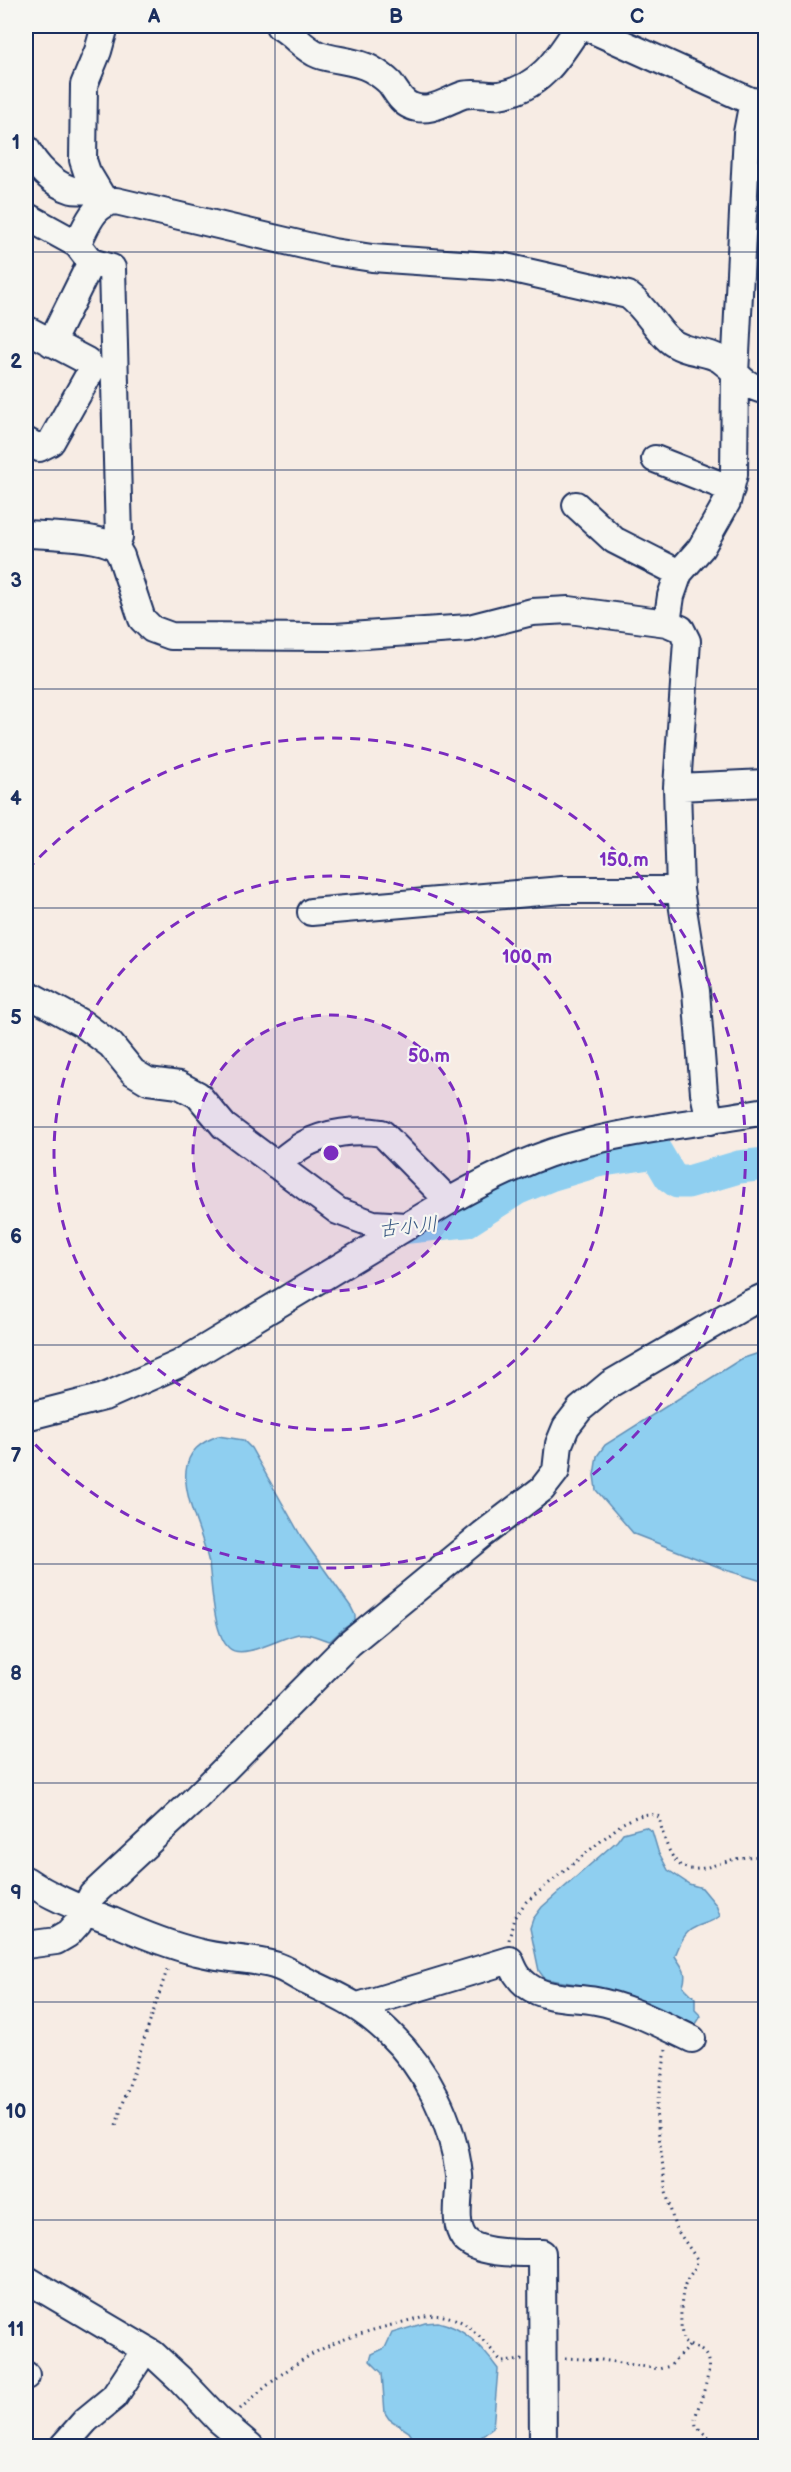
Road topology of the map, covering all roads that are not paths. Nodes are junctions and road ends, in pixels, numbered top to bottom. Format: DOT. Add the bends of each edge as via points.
graph roads {
  1 [pos="105,26"];
  2 [pos="279,26"];
  3 [pos="579,26"];
  4 [pos="584,26"];
  5 [pos="610,31"];
  6 [pos="759,104"];
  7 [pos="26,148"];
  8 [pos="101,195"];
  9 [pos="26,216"];
  10 [pos="84,253"];
  11 [pos="26,329"];
  12 [pos="51,343"];
  13 [pos="735,374"];
  14 [pos="765,391"];
  15 [pos="26,441"];
  16 [pos="655,459"];
  17 [pos="731,489"];
  18 [pos="576,505"];
  19 [pos="26,534"];
  20 [pos="115,547"];
  21 [pos="680,573"];
  22 [pos="667,623"];
  23 [pos="765,783"];
  24 [pos="677,787"];
  25 [pos="680,890"];
  26 [pos="311,912"];
  27 [pos="26,993"];
  28 [pos="765,1111"];
  29 [pos="710,1121"];
  30 [pos="276,1165"];
  31 [pos="449,1201"];
  32 [pos="406,1226"];
  33 [pos="765,1296"];
  34 [pos="26,1418"];
  35 [pos="26,1880"];
  36 [pos="84,1910"];
  37 [pos="26,1945"];
  38 [pos="358,2006"];
  39 [pos="682,2034"];
  40 [pos="26,2279"];
  41 [pos="145,2350"];
  42 [pos="63,2446"];
  43 [pos="250,2446"];
  44 [pos="543,2446"];
  1 -- 8 [label="street" via="84,85 84,160"];
  2 -- 3 [label="street" via="313,52 371,69 388,81 409,106 422,109 440,106 465,94 499,95 525,85 555,63"];
  4 -- 5 [label="street"];
  5 -- 6 [label="street"];
  6 -- 13 [label="street" via="747,133"];
  7 -- 8 [label="street" via="34,164 52,179 73,190"];
  8 -- 10 [label="street"];
  8 -- 13 [label="street" via="333,252 506,267 628,295 643,306 669,340 687,350 720,358"];
  9 -- 10 [label="street"];
  10 -- 12 [label="street"];
  10 -- 20 [label="street" via="112,268 119,537"];
  11 -- 12 [label="street"];
  12 -- 15 [label="street" via="87,361 92,369 51,442 39,448"];
  13 -- 14 [label="street" via="749,387"];
  13 -- 17 [label="street"];
  16 -- 17 [label="street"];
  17 -- 21 [label="street" via="701,548"];
  18 -- 21 [label="street" via="614,540"];
  19 -- 20 [label="street" via="58,535"];
  20 -- 22 [label="street" via="142,619 152,629 171,636 335,637 469,628 532,612 568,610"];
  21 -- 22 [label="street"];
  22 -- 24 [label="street" via="681,629 687,641"];
  23 -- 24 [label="street"];
  24 -- 25 [label="street"];
  25 -- 26 [label="street" via="562,890"];
  25 -- 29 [label="street"];
  27 -- 30 [label="street" via="83,1024 111,1045 133,1072 148,1081 179,1085 198,1095 224,1125"];
  28 -- 29 [label="street"];
  29 -- 31 [label="street" via="566,1148 493,1176"];
  30 -- 31 [label="street" via="303,1145 321,1138 351,1131 382,1134"];
  30 -- 32 [label="street" via="338,1211 372,1224"];
  31 -- 32 [label="street"];
  32 -- 34 [label="street" via="178,1364 105,1397"];
  33 -- 36 [label="street" via="610,1384 580,1409 566,1427 559,1444 556,1471 542,1489 350,1644 191,1803 92,1895"];
  35 -- 36 [label="street"];
  36 -- 37 [label="street" via="68,1934 56,1941"];
  36 -- 38 [label="street" via="198,1953 274,1965"];
  38 -- 39 [label="street" via="510,1960 517,1977 540,1993 607,2004"];
  38 -- 44 [label="street" via="408,2054 442,2109 459,2176 458,2219 462,2237 473,2246 507,2253 542,2253"];
  40 -- 41 [label="street"];
  41 -- 42 [label="street" via="114,2397"];
  41 -- 43 [label="street"];
}
